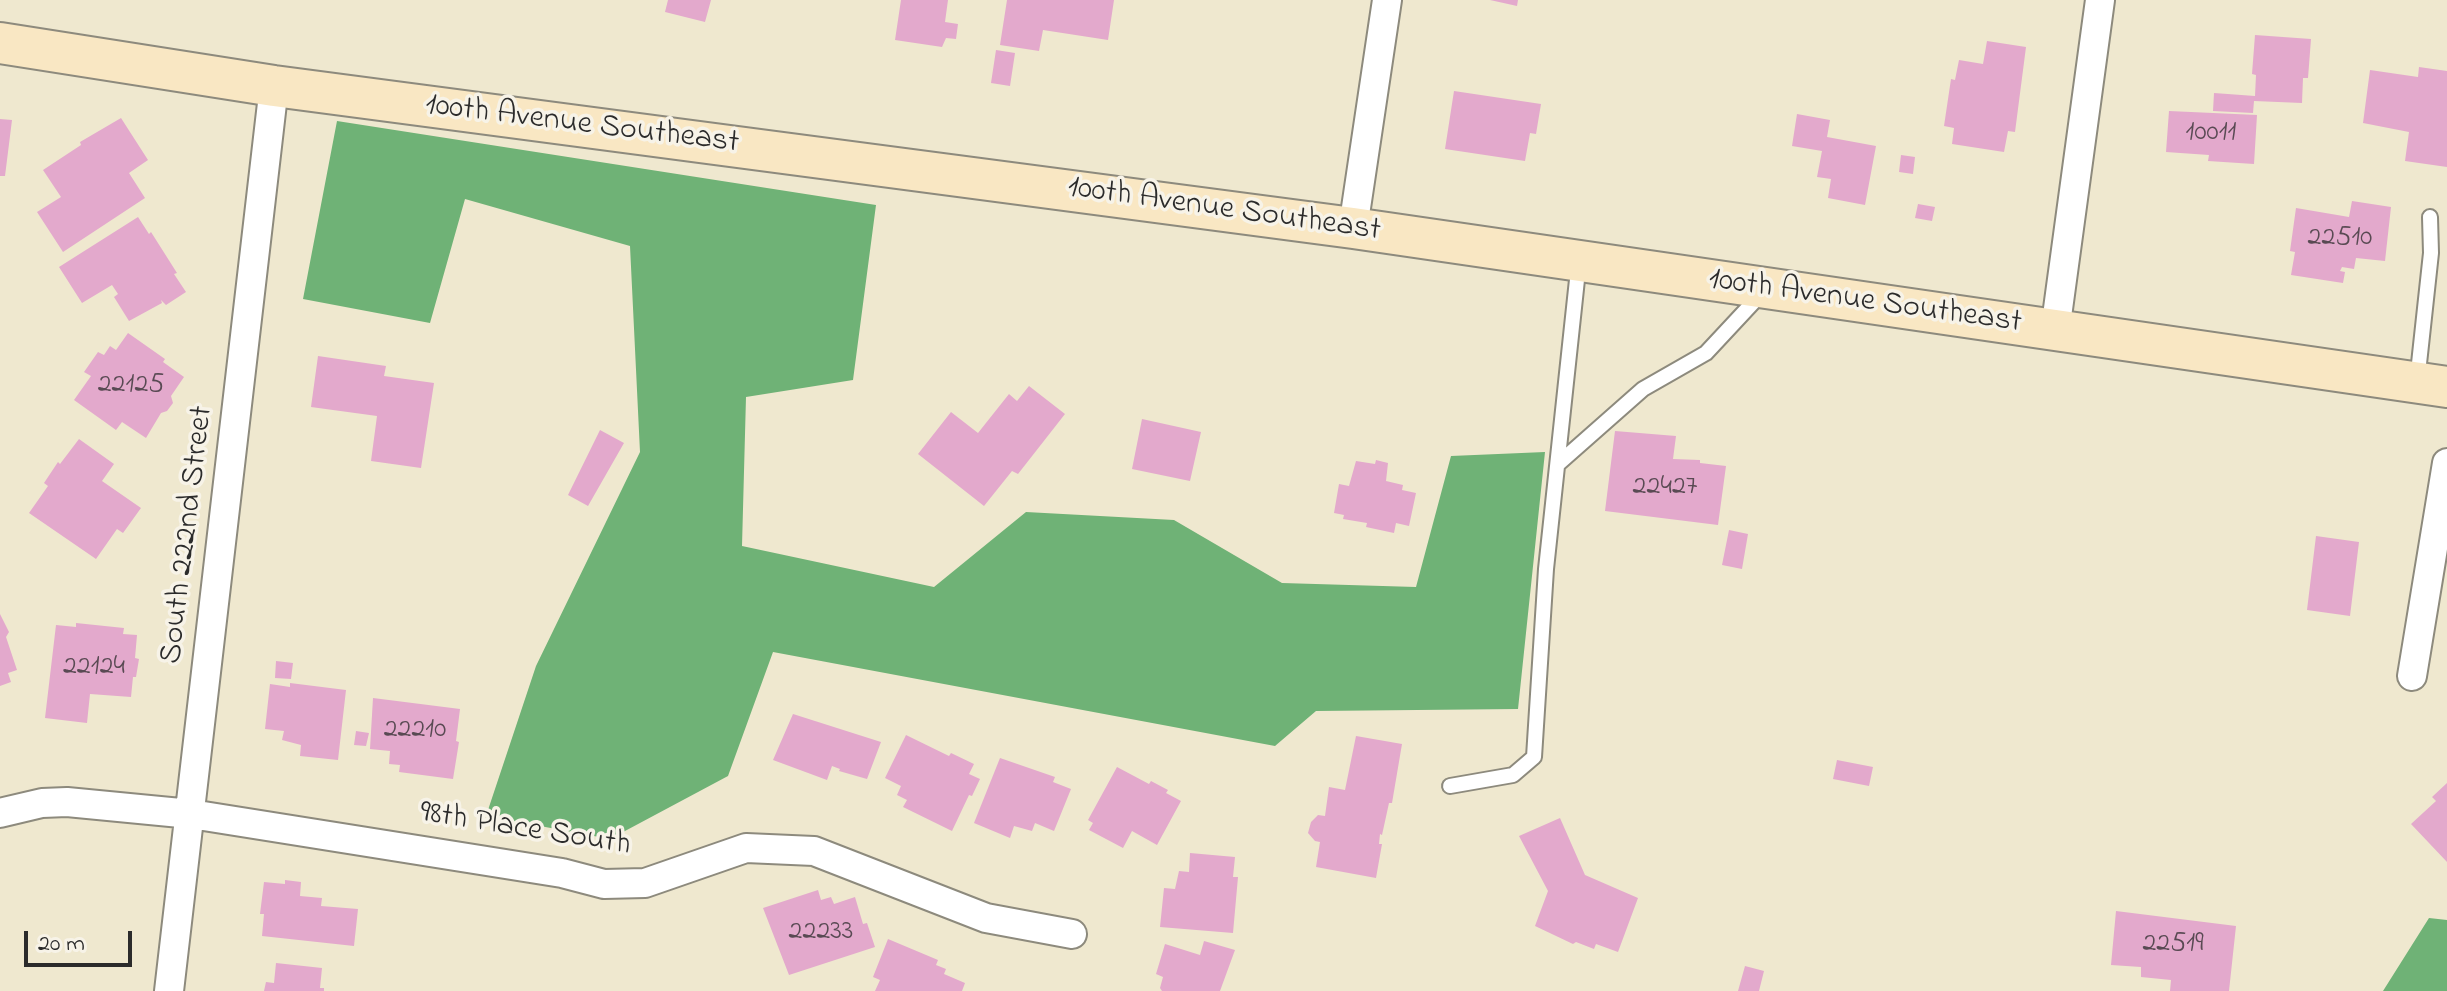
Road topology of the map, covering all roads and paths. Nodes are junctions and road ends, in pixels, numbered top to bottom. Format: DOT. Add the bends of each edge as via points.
graph roads {
  1 [pos="1387,0"];
  2 [pos="2100,0"];
  3 [pos="0,43"];
  4 [pos="274,86"];
  5 [pos="2430,217"];
  6 [pos="1353,228"];
  7 [pos="1579,261"];
  8 [pos="1766,288"];
  9 [pos="2055,331"];
  10 [pos="2432,385"];
  11 [pos="2447,463"];
  12 [pos="1558,464"];
  13 [pos="2412,676"];
  14 [pos="1450,786"];
  15 [pos="0,813"];
  16 [pos="191,814"];
  17 [pos="1072,934"];
  18 [pos="169,991"];
  1 -- 6 [label="street"];
  2 -- 9 [label="street"];
  3 -- 4 [label="street, 100th Avenue Southeast"];
  4 -- 6 [label="street, 100th Avenue Southeast"];
  4 -- 16 [label="street, South 222nd Street"];
  5 -- 10 [label="lane"];
  6 -- 7 [label="street, 100th Avenue Southeast"];
  7 -- 8 [label="street, 100th Avenue Southeast"];
  7 -- 12 [label="lane"];
  8 -- 9 [label="street, 100th Avenue Southeast"];
  8 -- 12 [label="lane" via="1706,353 1643,389"];
  9 -- 10 [label="street, 100th Avenue Southeast"];
  11 -- 13 [label="street"];
  12 -- 14 [label="lane" via="1534,757 1513,775"];
  15 -- 16 [label="street, 98th Place South" via="67,802"];
  16 -- 17 [label="street, 98th Place South" via="604,884 645,883 746,848 814,851 986,918"];
  16 -- 18 [label="street, South 222nd Street"];
}
